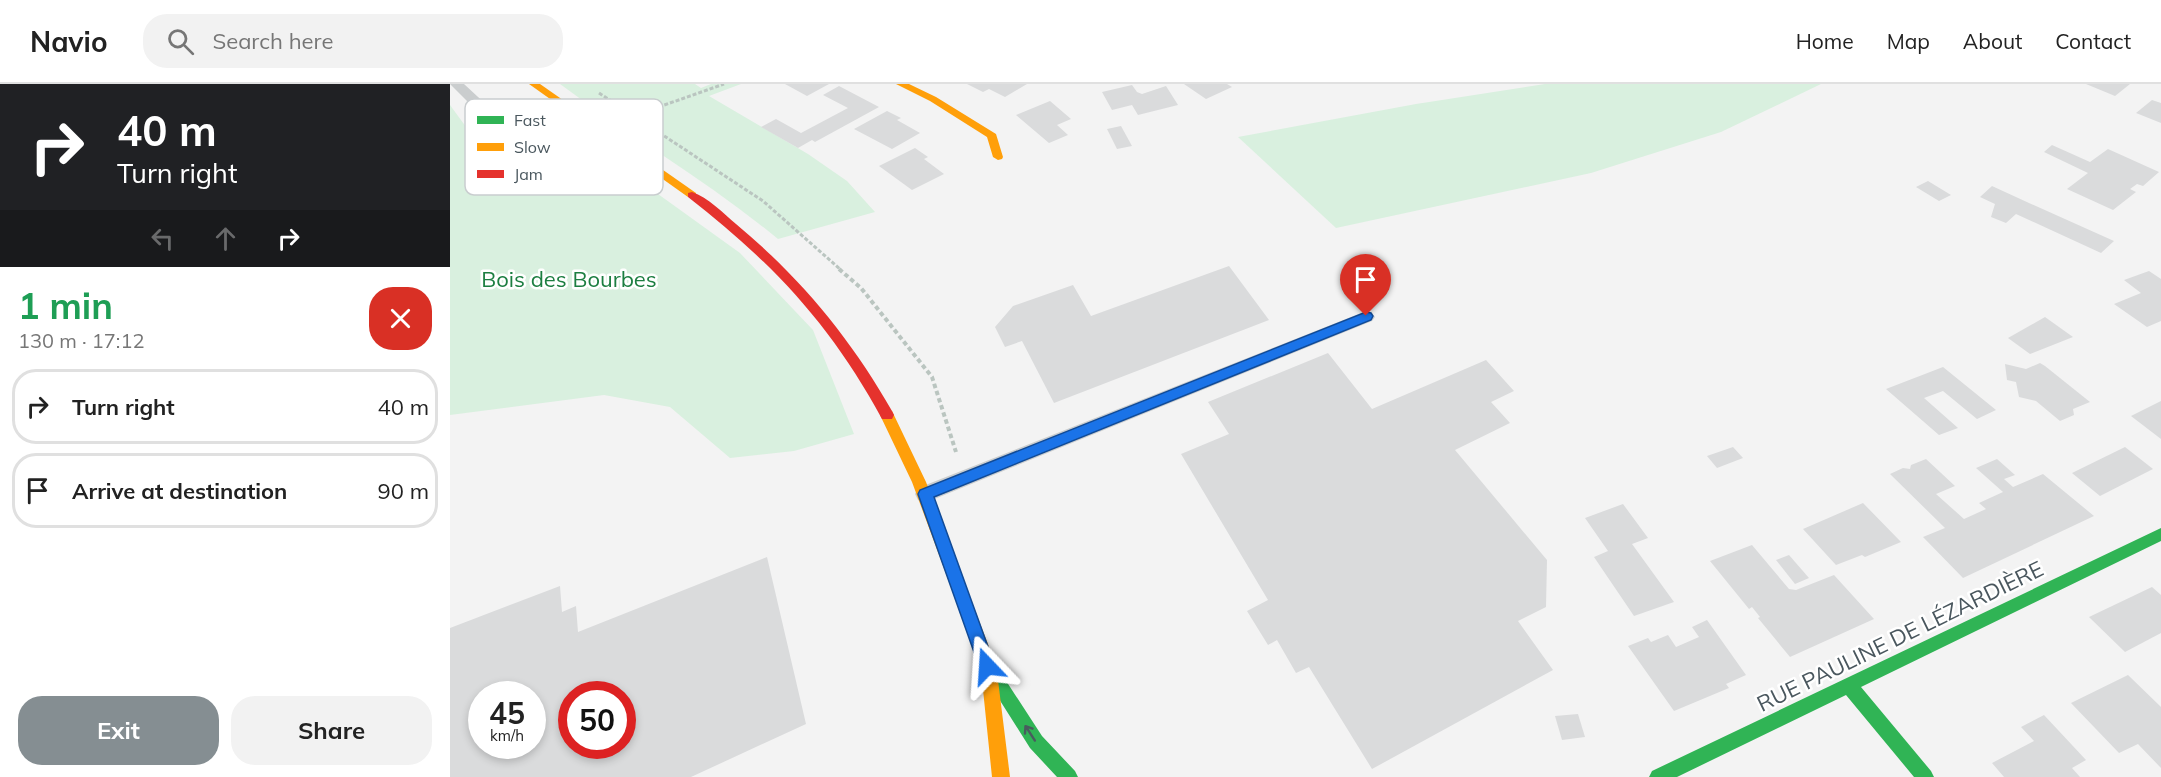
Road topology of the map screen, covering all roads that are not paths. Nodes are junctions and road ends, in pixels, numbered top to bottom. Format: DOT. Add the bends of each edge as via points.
graph roads {
  1 [pos="456,84"];
  2 [pos="534,84"];
  3 [pos="901,84"];
  4 [pos="472,99"];
  5 [pos="554,99"];
  6 [pos="998,157"];
  7 [pos="663,177"];
  8 [pos="1366,316"];
  9 [pos="925,494"];
  10 [pos="2161,534"];
  11 [pos="987,666"];
  12 [pos="1848,685"];
  13 [pos="1001,777"];
  14 [pos="1069,777"];
  15 [pos="1658,777"];
  16 [pos="1924,777"];
  1 -- 4 [label="lane"];
  2 -- 5 [label="main road"];
  3 -- 6 [label="main road" via="992,136"];
  7 -- 9 [label="main road" via="723,218 780,267 820,309 856,358 889,416"];
  8 -- 9 [label="lane"];
  9 -- 11 [label="main road"];
  10 -- 12 [label="main road, RUE PAULINE DE LÉZARDIÈRE"];
  11 -- 13 [label="main road"];
  14 -- 11 [label="main road, one-way" via="1036,742"];
  12 -- 15 [label="main road, RUE PAULINE DE LÉZARDIÈRE"];
  12 -- 16 [label="main road"];
}
